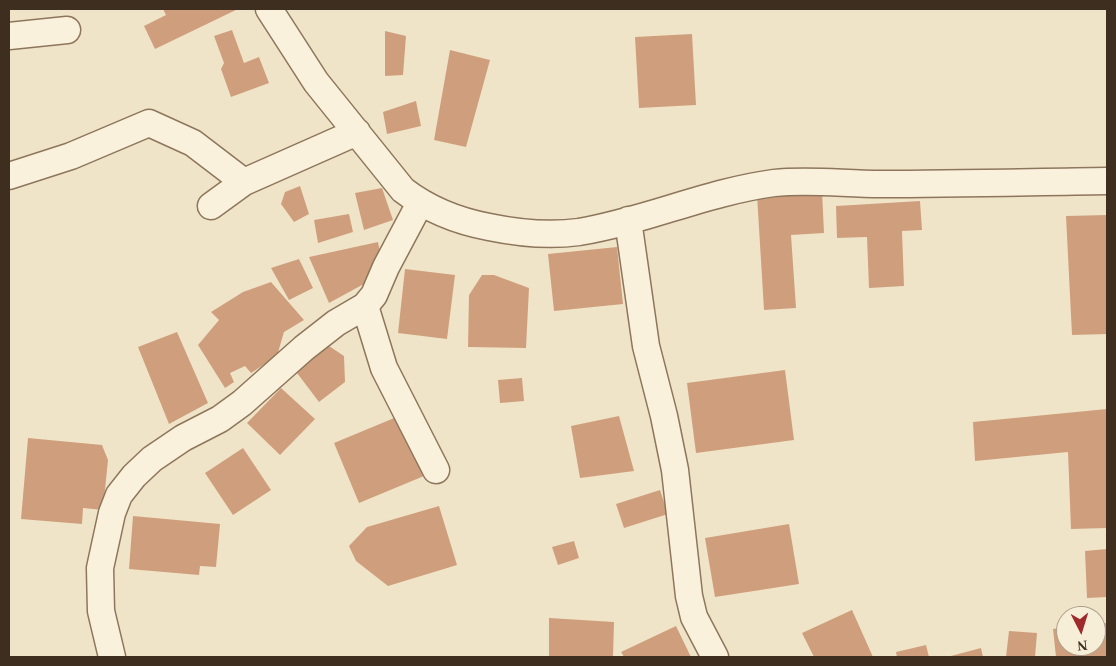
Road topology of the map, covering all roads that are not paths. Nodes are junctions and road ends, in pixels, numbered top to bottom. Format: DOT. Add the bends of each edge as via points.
graph roads {
  1 [pos="269,9"];
  2 [pos="67,30"];
  3 [pos="9,36"];
  4 [pos="357,132"];
  5 [pos="9,176"];
  6 [pos="1107,181"];
  7 [pos="244,182"];
  8 [pos="420,203"];
  9 [pos="211,206"];
  10 [pos="628,220"];
  11 [pos="365,306"];
  12 [pos="436,470"];
  13 [pos="112,657"];
  14 [pos="715,657"];
  1 -- 4 [label="street" via="316,82"];
  2 -- 3 [label="street"];
  4 -- 7 [label="street"];
  4 -- 8 [label="street" via="403,190"];
  5 -- 7 [label="street" via="71,156 149,123 193,143"];
  6 -- 10 [label="street" via="774,183"];
  7 -- 9 [label="street"];
  8 -- 10 [label="street" via="451,218 506,231 579,232"];
  8 -- 11 [label="street" via="374,295"];
  10 -- 14 [label="street" via="646,346 675,470 689,596 694,617"];
  11 -- 12 [label="street" via="384,368"];
  11 -- 13 [label="street" via="329,328 227,414 152,458 119,495 100,568 101,611"];
}
